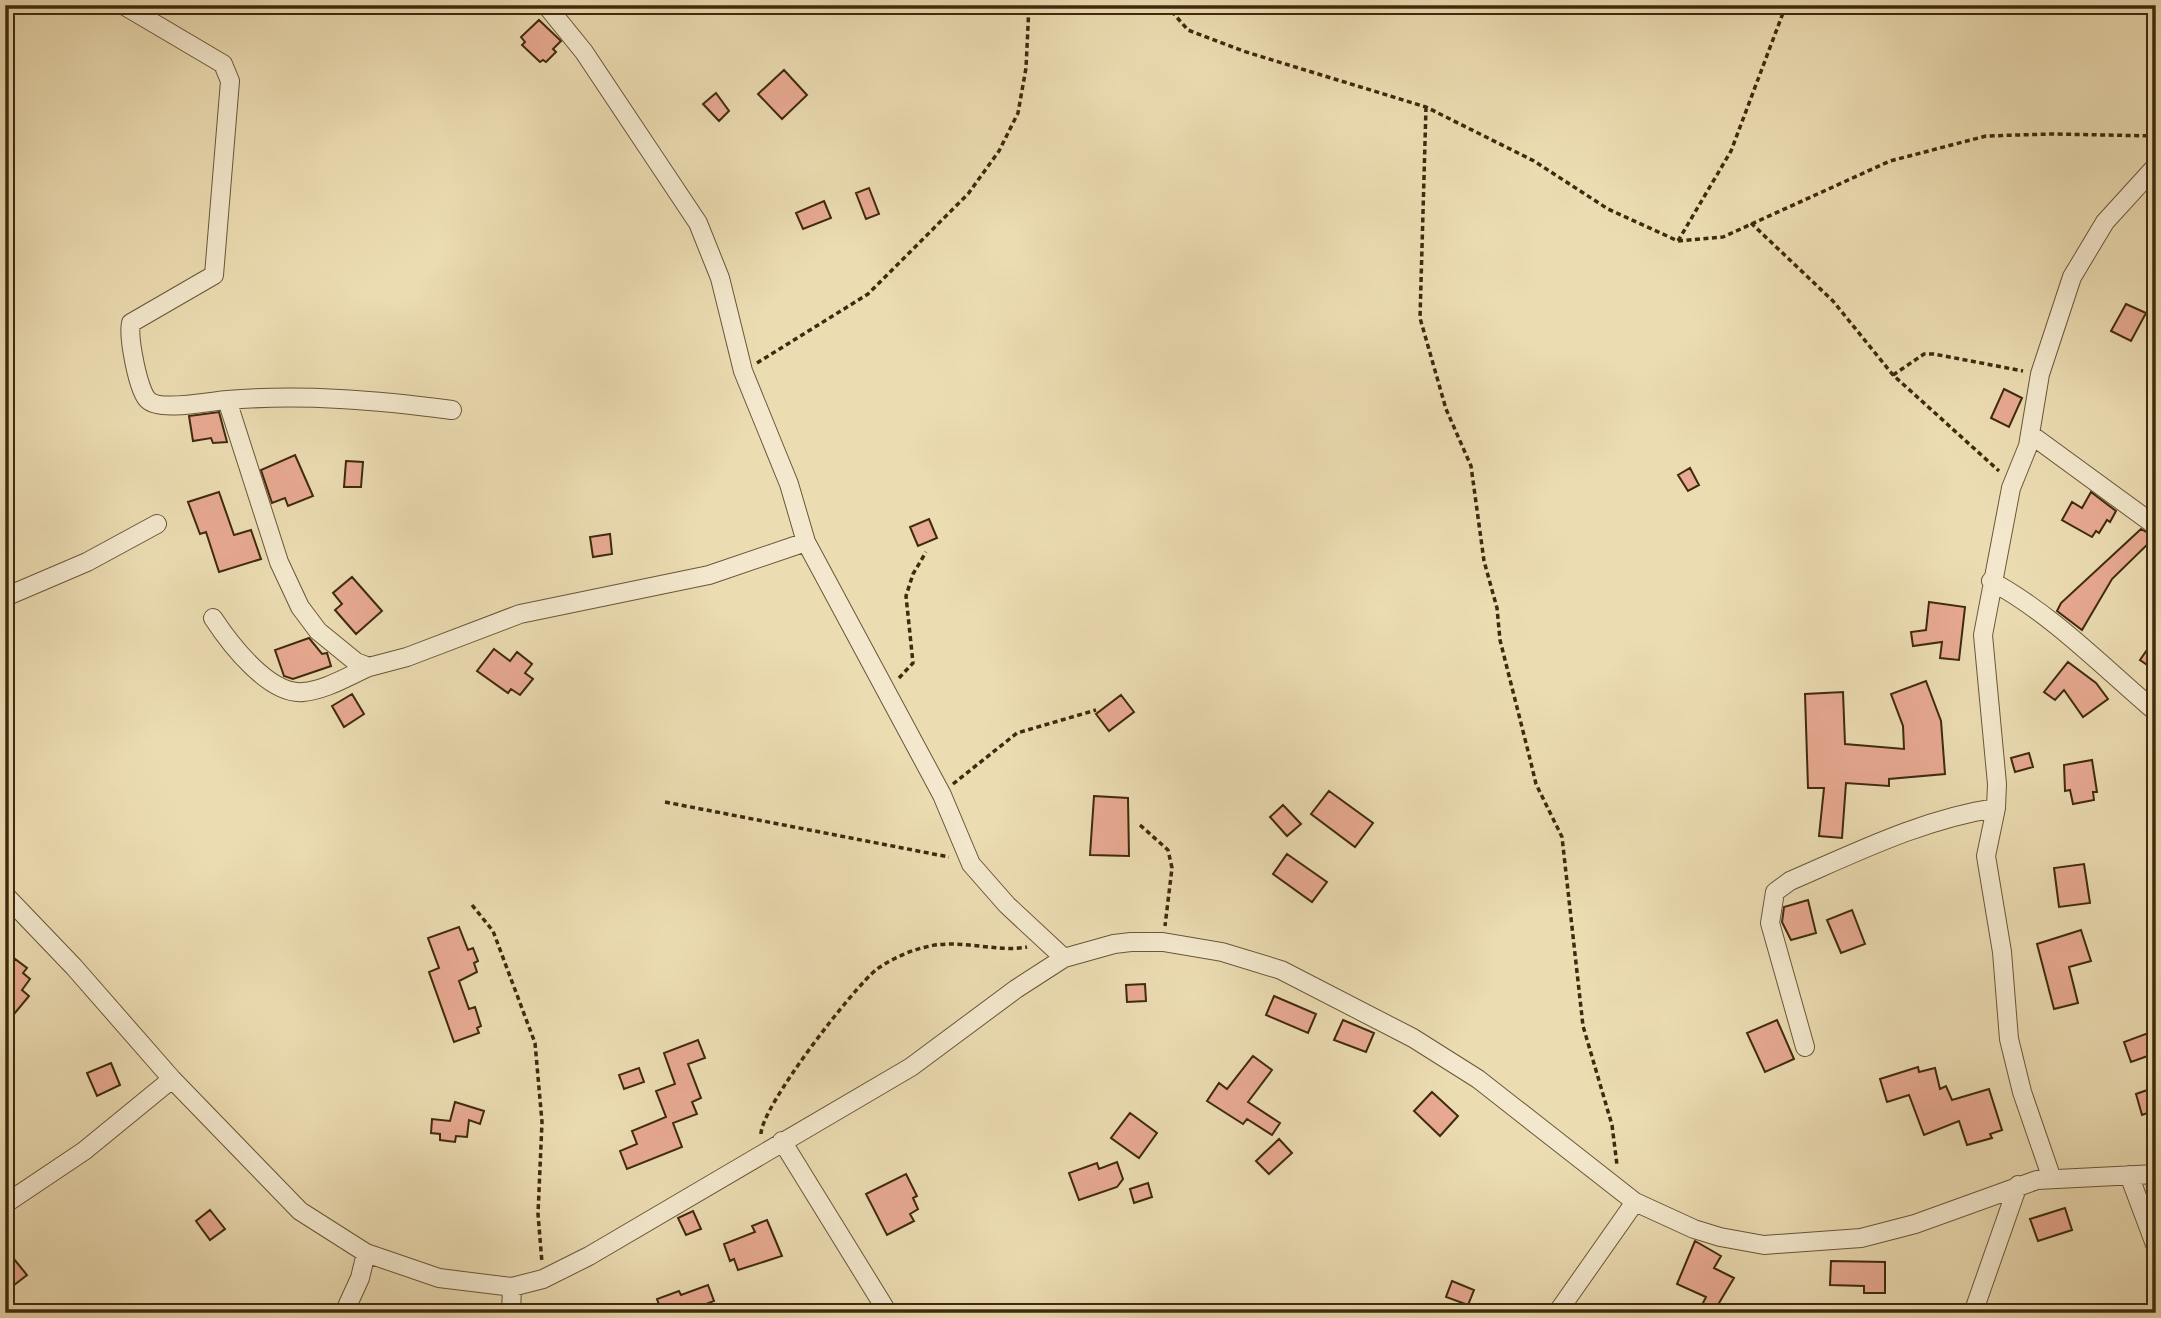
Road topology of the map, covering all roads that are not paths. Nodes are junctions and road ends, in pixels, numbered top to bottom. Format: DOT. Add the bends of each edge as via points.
graph roads {
  1 [pos="123,5"];
  2 [pos="546,5"];
  3 [pos="2156,166"];
  4 [pos="228,400"];
  5 [pos="452,410"];
  6 [pos="2030,434"];
  7 [pos="157,524"];
  8 [pos="2156,526"];
  9 [pos="806,542"];
  10 [pos="1991,581"];
  11 [pos="5,597"];
  12 [pos="213,618"];
  13 [pos="369,667"];
  14 [pos="2156,712"];
  15 [pos="1996,808"];
  16 [pos="5,895"];
  17 [pos="1065,958"];
  18 [pos="1805,1047"];
  19 [pos="172,1079"];
  20 [pos="782,1141"];
  21 [pos="2156,1174"];
  22 [pos="2129,1175"];
  23 [pos="2052,1179"];
  24 [pos="2018,1185"];
  25 [pos="1628,1197"];
  26 [pos="5,1205"];
  27 [pos="2156,1247"];
  28 [pos="366,1253"];
  29 [pos="512,1287"];
  30 [pos="344,1313"];
  31 [pos="511,1313"];
  32 [pos="888,1313"];
  33 [pos="1557,1313"];
  34 [pos="1973,1313"];
  1 -- 4 [label="street" via="223,64 230,81 214,275 136,318 130,330 137,371 149,402 181,405"];
  2 -- 9 [label="street" via="584,52 698,223 720,278 743,372 789,484"];
  3 -- 6 [label="street" via="2105,222 2073,277 2040,374"];
  4 -- 5 [label="street" via="367,399"];
  4 -- 13 [label="street" via="279,562 300,607 318,631"];
  6 -- 8 [label="street"];
  6 -- 10 [label="street" via="2011,488"];
  7 -- 11 [label="street" via="87,562"];
  9 -- 13 [label="street" via="709,575 520,614"];
  9 -- 17 [label="street" via="942,795 971,864 1007,905"];
  10 -- 14 [label="street" via="2043,616"];
  10 -- 15 [label="street" via="1983,662 1995,756"];
  12 -- 13 [label="street" via="249,663 290,690 318,690"];
  15 -- 18 [label="street" via="1926,824 1790,881 1775,892 1770,923"];
  15 -- 23 [label="street" via="1986,856 2002,953 2009,1040"];
  16 -- 19 [label="street"];
  17 -- 20 [label="street" via="911,1067"];
  17 -- 25 [label="street" via="1114,944 1163,942 1222,952 1281,970 1413,1038 1478,1079"];
  19 -- 26 [label="street" via="84,1151"];
  19 -- 28 [label="street" via="300,1211"];
  20 -- 29 [label="street" via="649,1222 543,1279"];
  20 -- 32 [label="street"];
  21 -- 22 [label="street"];
  22 -- 23 [label="street"];
  22 -- 27 [label="street"];
  23 -- 24 [label="street"];
  24 -- 25 [label="street" via="1915,1224 1861,1238 1811,1243 1764,1244 1720,1237"];
  24 -- 34 [label="street"];
  25 -- 33 [label="street"];
  28 -- 29 [label="street" via="439,1278"];
  28 -- 30 [label="street"];
  29 -- 31 [label="street"];
}
